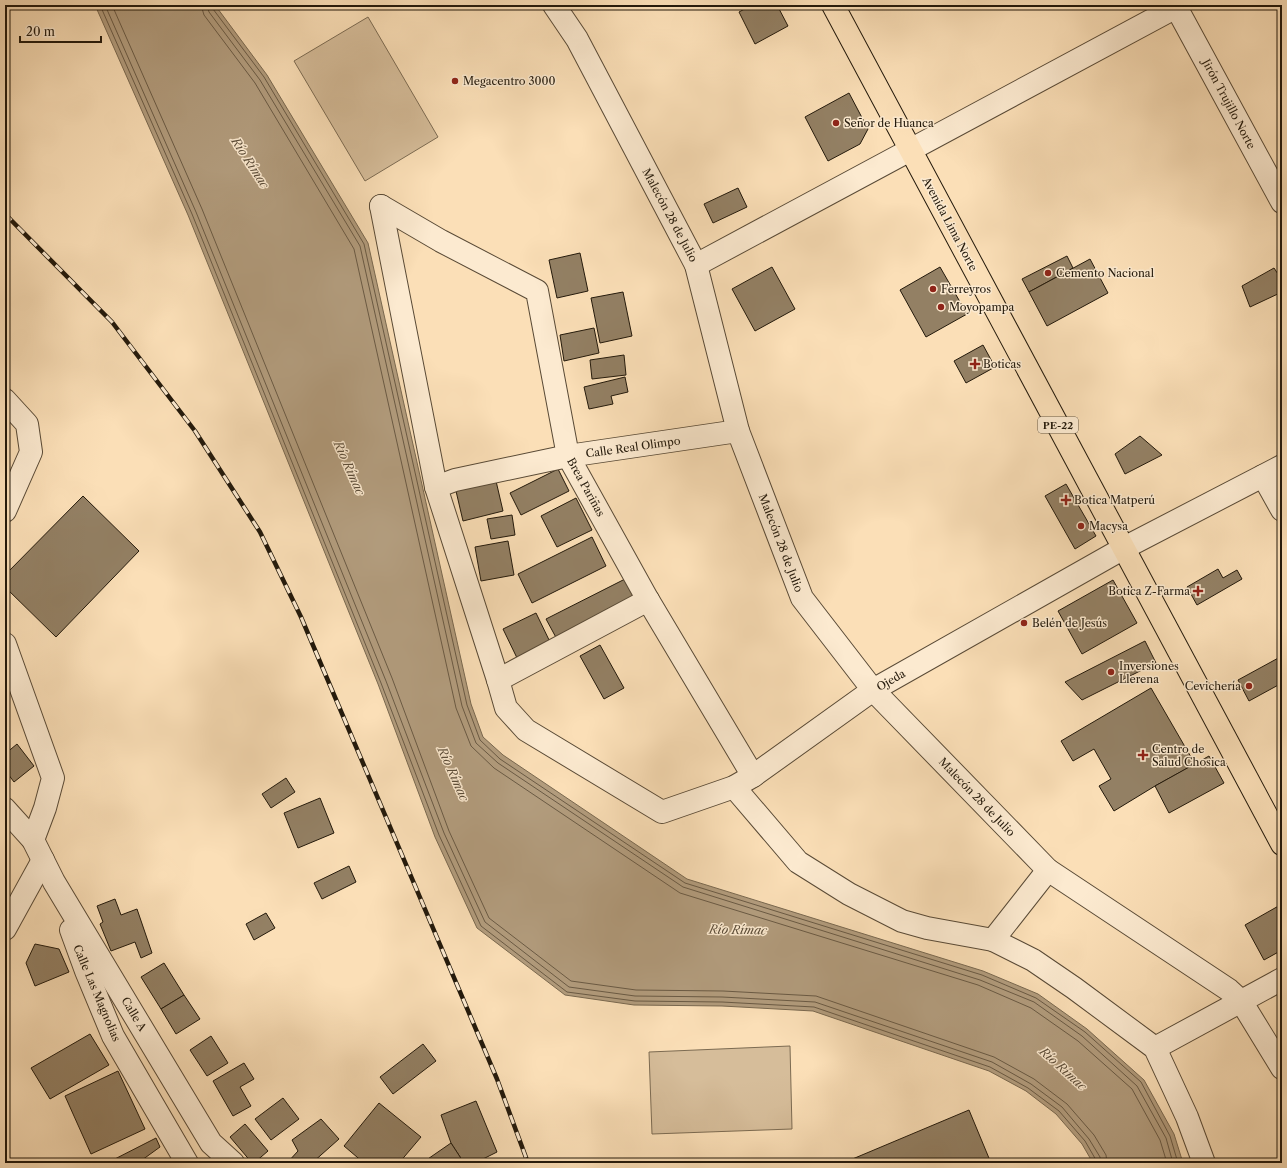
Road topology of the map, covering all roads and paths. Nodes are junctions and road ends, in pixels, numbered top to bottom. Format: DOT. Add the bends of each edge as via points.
graph roads {
  1 [pos="554,5"];
  2 [pos="833,5"];
  3 [pos="1177,6"];
  4 [pos="911,151"];
  5 [pos="1282,202"];
  6 [pos="696,265"];
  7 [pos="5,400"];
  8 [pos="738,431"];
  9 [pos="568,456"];
  10 [pos="1273,471"];
  11 [pos="436,487"];
  12 [pos="1282,510"];
  13 [pos="5,511"];
  14 [pos="1124,548"];
  15 [pos="648,600"];
  16 [pos="5,644"];
  17 [pos="498,680"];
  18 [pos="873,690"];
  19 [pos="753,776"];
  20 [pos="734,787"];
  21 [pos="5,809"];
  22 [pos="33,840"];
  23 [pos="1282,844"];
  24 [pos="43,860"];
  25 [pos="1048,870"];
  26 [pos="54,882"];
  27 [pos="5,929"];
  28 [pos="993,940"];
  29 [pos="1282,979"];
  30 [pos="1241,1001"];
  31 [pos="1155,1048"];
  32 [pos="1282,1068"];
  33 [pos="186,1163"];
  34 [pos="233,1163"];
  35 [pos="1204,1163"];
  1 -- 6 [label="street, Malecón 28 de Julio" via="577,40"];
  2 -- 4 [label="highway, Avenida Lima Norte / PE-22"];
  3 -- 4 [label="street"];
  3 -- 5 [label="street, Jirón Trujillo Norte"];
  4 -- 6 [label="street"];
  4 -- 14 [label="highway, Avenida Lima Norte / PE-22"];
  6 -- 8 [label="street, Malecón 28 de Julio"];
  7 -- 13 [label="street" via="27,424 31,452"];
  8 -- 9 [label="street, Calle Real Olimpo"];
  8 -- 18 [label="street, Malecón 28 de Julio" via="802,598"];
  9 -- 11 [label="street, Calle Real Olimpo" via="455,480"];
  9 -- 11 [label="street, Brea Pariñas" via="537,291 381,206"];
  9 -- 15 [label="street, Brea Pariñas"];
  10 -- 12 [label="street"];
  10 -- 14 [label="street, Ojeda"];
  11 -- 17 [label="street"];
  14 -- 18 [label="street, Ojeda"];
  14 -- 23 [label="highway, Avenida Lima Norte / PE-22"];
  15 -- 17 [label="street"];
  15 -- 19 [label="street, Brea Pariñas"];
  16 -- 22 [label="street" via="53,778"];
  17 -- 20 [label="street, Ojeda" via="506,708 526,730 662,812"];
  18 -- 19 [label="street, Ojeda"];
  18 -- 25 [label="street, Malecón 28 de Julio"];
  19 -- 20 [label="street, Ojeda"];
  20 -- 28 [label="street" via="798,862 849,894 902,921"];
  21 -- 22 [label="street, Calle A"];
  22 -- 24 [label="street, Calle A"];
  24 -- 26 [label="street, Calle A"];
  24 -- 27 [label="street"];
  25 -- 28 [label="street"];
  25 -- 30 [label="street, Malecón 28 de Julio" via="1229,990"];
  26 -- 33 [label="street, Calle Las Magnolias" via="113,1036"];
  26 -- 34 [label="street, Calle A" via="211,1143"];
  28 -- 31 [label="street" via="1038,964"];
  29 -- 30 [label="street"];
  30 -- 31 [label="street"];
  30 -- 32 [label="street, Malecón 28 de Julio"];
  31 -- 35 [label="street" via="1188,1117"];
}
